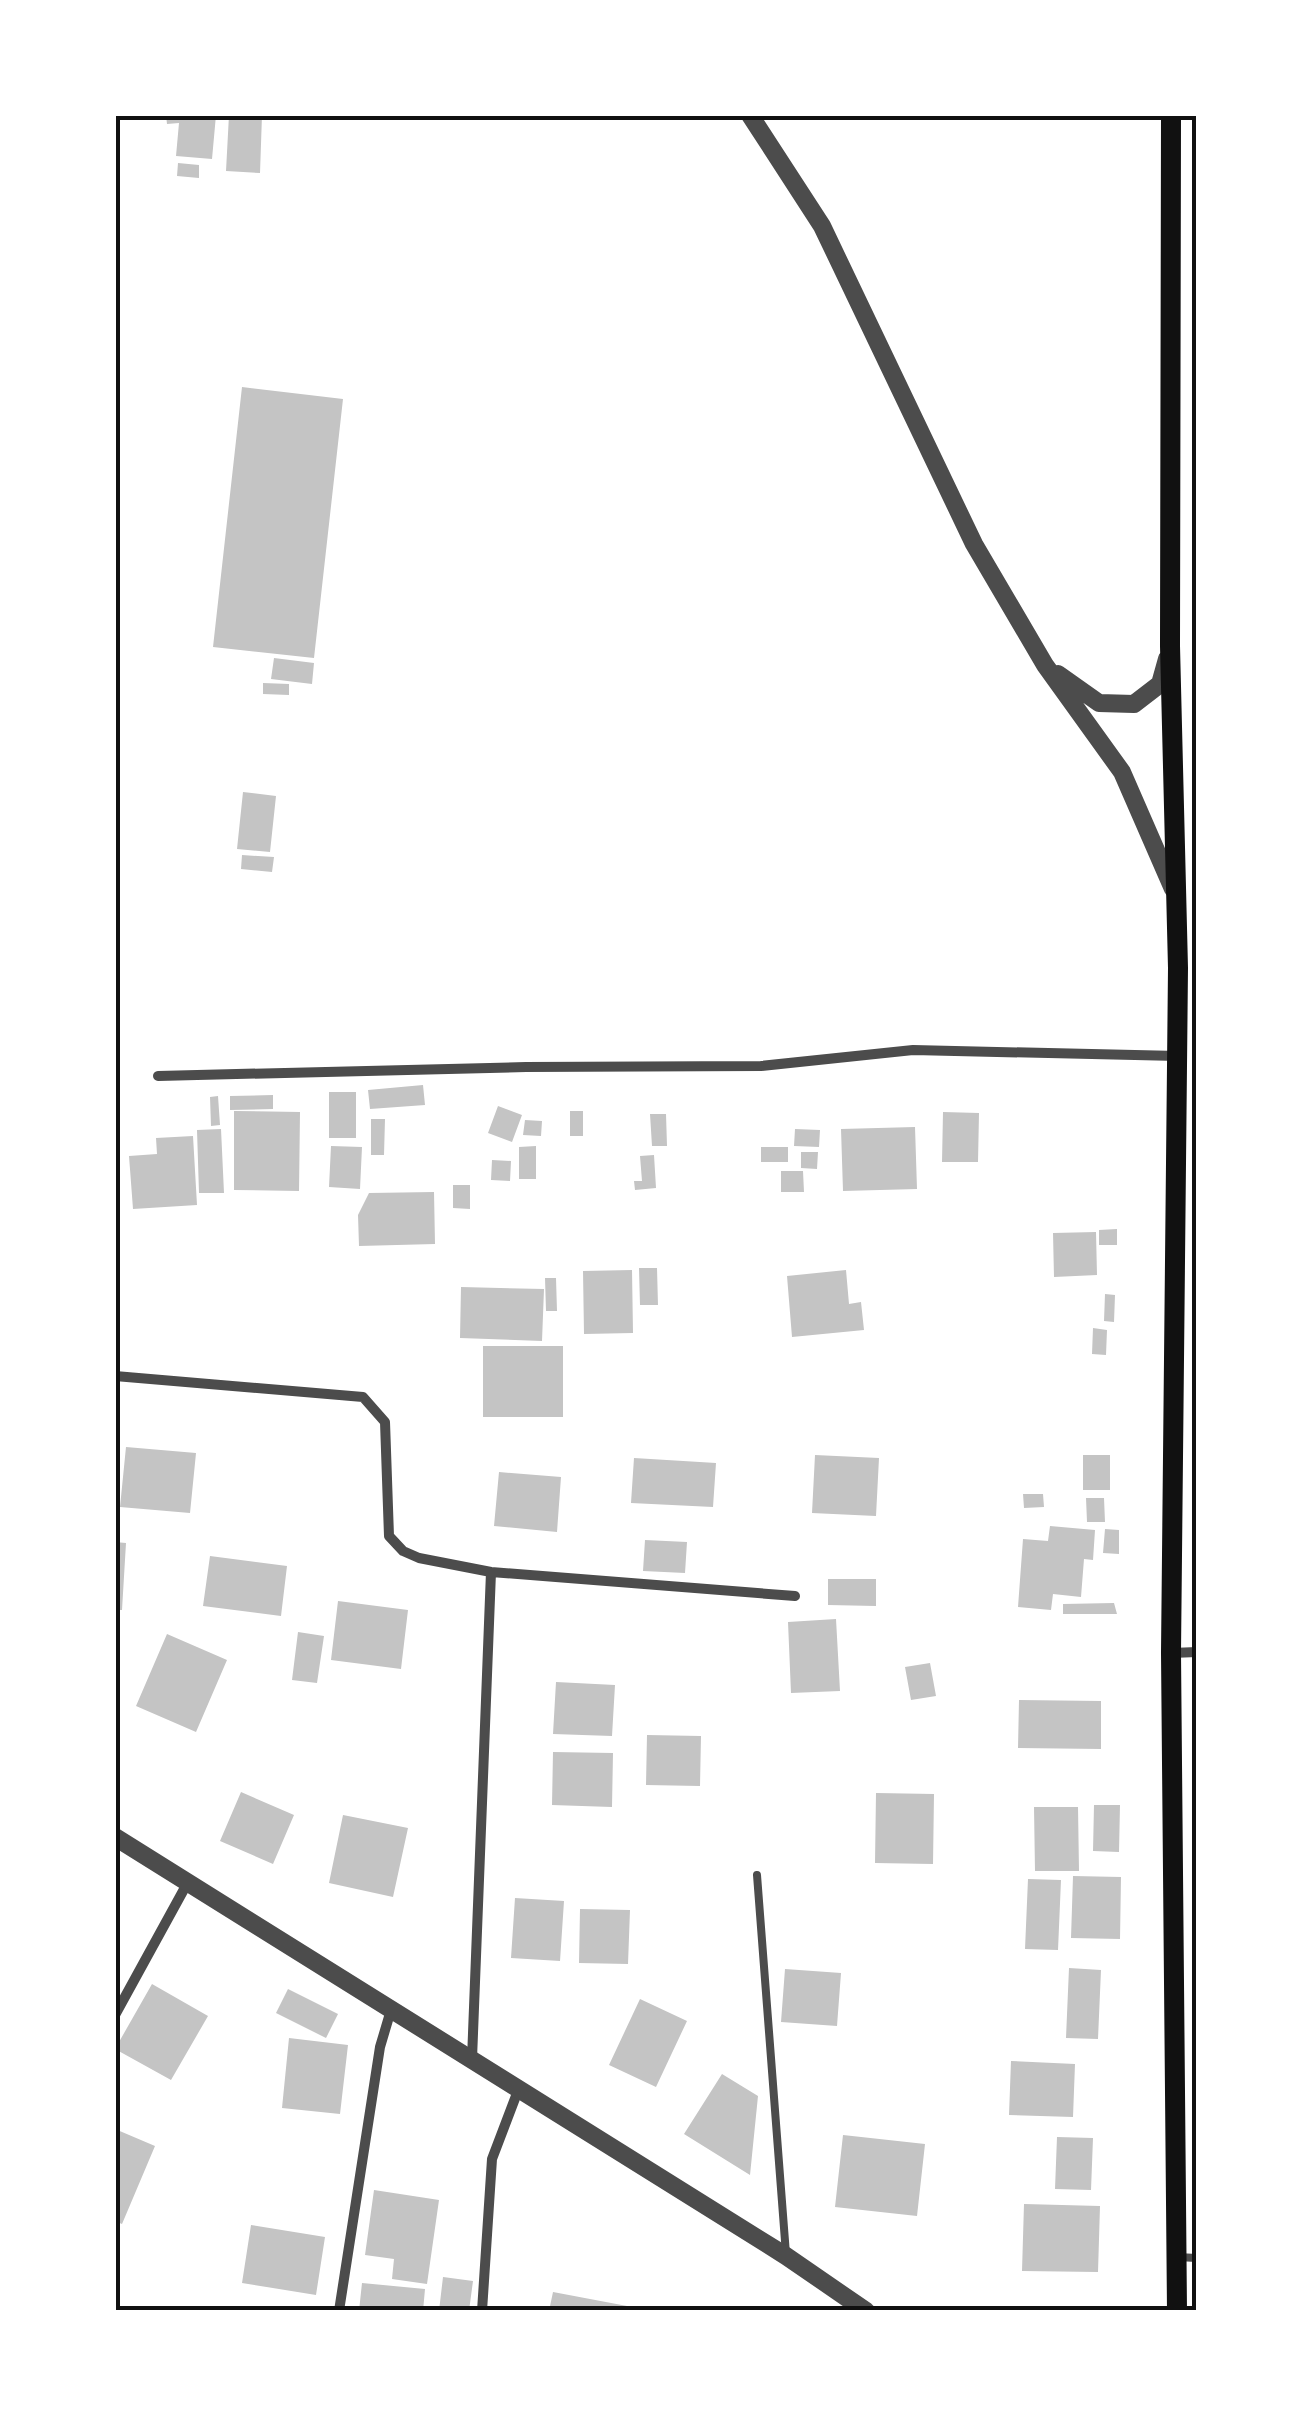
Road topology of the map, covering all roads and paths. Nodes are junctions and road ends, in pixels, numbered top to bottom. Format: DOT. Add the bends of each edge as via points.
graph roads {
  1 [pos="750,115"];
  2 [pos="1171,115"];
  3 [pos="1170,646"];
  4 [pos="1045,665"];
  5 [pos="1177,896"];
  6 [pos="1188,968"];
  7 [pos="1178,1056"];
  8 [pos="158,1076"];
  9 [pos="115,1376"];
  10 [pos="491,1572"];
  11 [pos="795,1596"];
  12 [pos="1197,1652"];
  13 [pos="1171,1653"];
  14 [pos="115,1837"];
  15 [pos="756,1875"];
  16 [pos="188,1882"];
  17 [pos="391,2010"];
  18 [pos="115,2015"];
  19 [pos="472,2059"];
  20 [pos="519,2088"];
  21 [pos="786,2256"];
  22 [pos="1187,2258"];
  23 [pos="339,2311"];
  24 [pos="482,2311"];
  25 [pos="866,2311"];
  26 [pos="1178,2311"];
  1 -- 4 [label="street" via="822,226 974,544"];
  2 -- 3 [label="main road"];
  3 -- 4 [label="street" via="1160,684 1134,704 1099,703"];
  3 -- 5 [label="main road"];
  4 -- 5 [label="street" via="1122,772"];
  5 -- 6 [label="main road"];
  6 -- 7 [label="main road"];
  7 -- 8 [label="street" via="912,1050 761,1066"];
  7 -- 13 [label="main road"];
  9 -- 10 [label="street" via="364,1397 386,1422 388,1536 419,1558"];
  10 -- 11 [label="street"];
  10 -- 19 [label="street"];
  12 -- 13 [label="street"];
  13 -- 22 [label="main road"];
  14 -- 16 [label="street"];
  15 -- 21 [label="lane"];
  16 -- 17 [label="street"];
  16 -- 18 [label="street"];
  17 -- 19 [label="street"];
  17 -- 23 [label="street"];
  19 -- 20 [label="street"];
  20 -- 21 [label="street"];
  20 -- 24 [label="street" via="492,2159"];
  21 -- 25 [label="street"];
  22 -- 26 [label="main road"];
}
